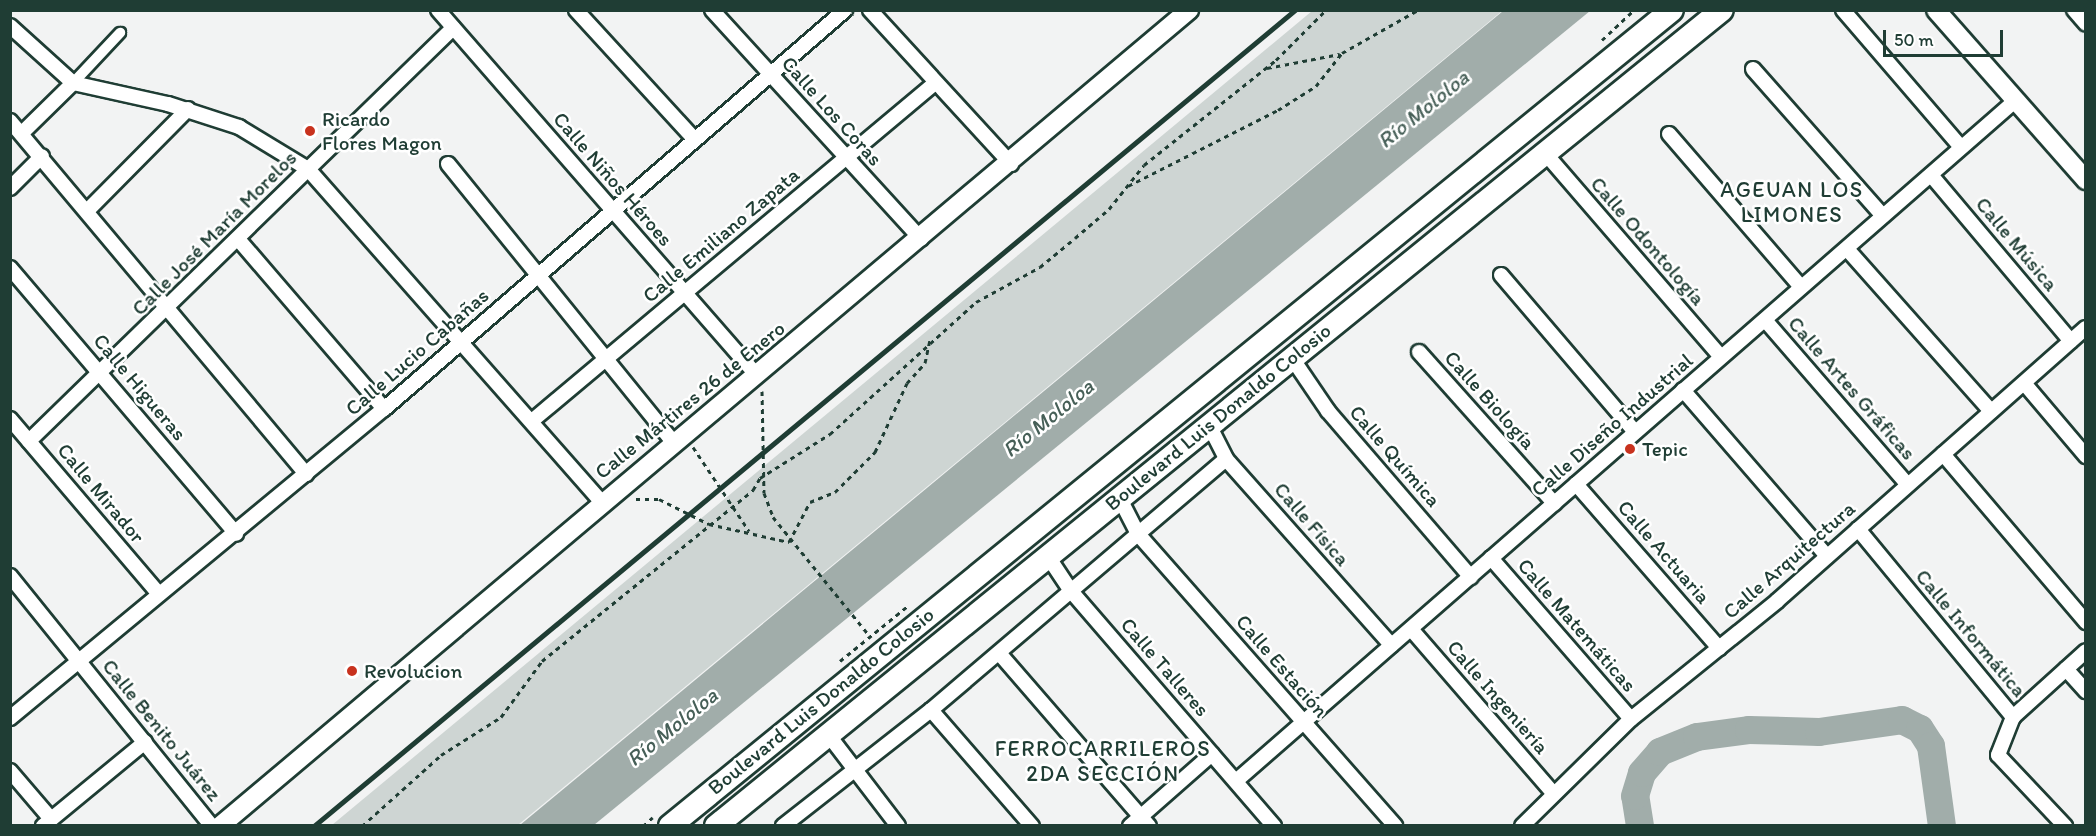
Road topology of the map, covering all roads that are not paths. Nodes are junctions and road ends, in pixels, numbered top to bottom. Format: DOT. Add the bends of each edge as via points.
graph roads {
  1 [pos="438,10"];
  2 [pos="576,10"];
  3 [pos="712,10"];
  4 [pos="845,10"];
  5 [pos="870,10"];
  6 [pos="1189,10"];
  7 [pos="1672,10"];
  8 [pos="1722,10"];
  9 [pos="1843,10"];
  10 [pos="1936,10"];
  11 [pos="2074,10"];
  12 [pos="2085,24"];
  13 [pos="10,26"];
  14 [pos="453,28"];
  15 [pos="120,33"];
  16 [pos="1753,69"];
  17 [pos="771,75"];
  18 [pos="73,83"];
  19 [pos="935,83"];
  20 [pos="2016,100"];
  21 [pos="188,109"];
  22 [pos="10,121"];
  23 [pos="22,133"];
  24 [pos="1669,134"];
  25 [pos="695,140"];
  26 [pos="1961,147"];
  27 [pos="1545,153"];
  28 [pos="42,156"];
  29 [pos="846,158"];
  30 [pos="448,164"];
  31 [pos="1011,164"];
  32 [pos="308,169"];
  33 [pos="1930,175"];
  34 [pos="2085,180"];
  35 [pos="10,188"];
  36 [pos="88,210"];
  37 [pos="613,210"];
  38 [pos="1883,216"];
  39 [pos="238,239"];
  40 [pos="921,239"];
  41 [pos="1847,249"];
  42 [pos="10,268"];
  43 [pos="538,274"];
  44 [pos="1501,275"];
  45 [pos="1801,287"];
  46 [pos="685,293"];
  47 [pos="168,307"];
  48 [pos="1765,320"];
  49 [pos="2085,328"];
  50 [pos="463,339"];
  51 [pos="2071,341"];
  52 [pos="1419,352"];
  53 [pos="1721,357"];
  54 [pos="606,358"];
  55 [pos="1292,358"];
  56 [pos="101,374"];
  57 [pos="756,375"];
  58 [pos="2024,383"];
  59 [pos="1683,390"];
  60 [pos="384,409"];
  61 [pos="1991,411"];
  62 [pos="10,419"];
  63 [pos="533,420"];
  64 [pos="1209,424"];
  65 [pos="1635,432"];
  66 [pos="29,441"];
  67 [pos="674,443"];
  68 [pos="1943,454"];
  69 [pos="2085,456"];
  70 [pos="1226,459"];
  71 [pos="306,474"];
  72 [pos="1576,484"];
  73 [pos="1908,484"];
  74 [pos="1119,497"];
  75 [pos="602,502"];
  76 [pos="1554,503"];
  77 [pos="1858,529"];
  78 [pos="236,534"];
  79 [pos="1138,534"];
  80 [pos="1047,555"];
  81 [pos="1827,556"];
  82 [pos="1491,558"];
  83 [pos="10,576"];
  84 [pos="1471,577"];
  85 [pos="1071,591"];
  86 [pos="159,594"];
  87 [pos="2085,622"];
  88 [pos="916,624"];
  89 [pos="1412,629"];
  90 [pos="1391,645"];
  91 [pos="934,646"];
  92 [pos="1719,648"];
  93 [pos="2085,651"];
  94 [pos="999,653"];
  95 [pos="78,660"];
  96 [pos="2066,669"];
  97 [pos="2085,691"];
  98 [pos="931,710"];
  99 [pos="2013,717"];
  100 [pos="10,718"];
  101 [pos="1631,719"];
  102 [pos="1303,722"];
  103 [pos="828,733"];
  104 [pos="145,742"];
  105 [pos="1212,754"];
  106 [pos="10,771"];
  107 [pos="852,772"];
  108 [pos="1236,781"];
  109 [pos="1554,794"];
  110 [pos="1145,821"];
  111 [pos="47,822"];
  112 [pos="212,825"];
  113 [pos="220,825"];
  114 [pos="670,825"];
  115 [pos="716,825"];
  116 [pos="783,825"];
  117 [pos="898,825"];
  118 [pos="1032,825"];
  119 [pos="1130,825"];
  120 [pos="1274,825"];
  121 [pos="1395,825"];
  122 [pos="1522,825"];
  123 [pos="2065,825"];
  1 -- 14 [label="street, Calle Niños Héroes"];
  2 -- 25 [label="street"];
  3 -- 17 [label="street, Calle Los Coras"];
  4 -- 17 [label="street, Calle Lucio Cabañas"];
  5 -- 19 [label="street"];
  6 -- 31 [label="street, Calle Mártires 26 de Enero"];
  7 -- 88 [label="main road, Boulevard Luis Donaldo Colosio"];
  8 -- 27 [label="main road, Boulevard Luis Donaldo Colosio"];
  9 -- 26 [label="street"];
  10 -- 20 [label="street"];
  11 -- 12 [label="street"];
  13 -- 18 [label="street"];
  14 -- 32 [label="street, Calle José María Morelos"];
  14 -- 37 [label="street, Calle Niños Héroes"];
  15 -- 18 [label="street"];
  16 -- 38 [label="street"];
  17 -- 25 [label="street, Calle Lucio Cabañas"];
  17 -- 29 [label="street, Calle Los Coras"];
  18 -- 21 [label="street"];
  18 -- 23 [label="street"];
  19 -- 29 [label="street, Calle Emiliano Zapata"];
  19 -- 31 [label="street"];
  20 -- 26 [label="street, Calle Diseño Industrial"];
  20 -- 34 [label="street"];
  21 -- 32 [label="street" via="239,127"];
  21 -- 36 [label="street"];
  22 -- 23 [label="street"];
  23 -- 28 [label="street"];
  24 -- 45 [label="street"];
  25 -- 37 [label="street, Calle Lucio Cabañas"];
  26 -- 33 [label="street, Calle Diseño Industrial"];
  27 -- 53 [label="street, Calle Odontología"];
  27 -- 55 [label="main road, Boulevard Luis Donaldo Colosio"];
  28 -- 35 [label="street"];
  28 -- 36 [label="street"];
  29 -- 40 [label="street, Calle Los Coras"];
  29 -- 46 [label="street, Calle Emiliano Zapata"];
  30 -- 43 [label="street"];
  31 -- 40 [label="street, Calle Mártires 26 de Enero"];
  32 -- 39 [label="street, Calle José María Morelos"];
  32 -- 50 [label="street"];
  33 -- 38 [label="street, Calle Diseño Industrial"];
  33 -- 51 [label="street, Calle Música"];
  36 -- 47 [label="street"];
  37 -- 43 [label="street, Calle Lucio Cabañas"];
  37 -- 46 [label="street, Calle Niños Héroes"];
  38 -- 41 [label="street, Calle Diseño Industrial"];
  39 -- 47 [label="street, Calle José María Morelos"];
  39 -- 60 [label="street"];
  40 -- 57 [label="street, Calle Mártires 26 de Enero"];
  41 -- 45 [label="street, Calle Diseño Industrial"];
  41 -- 61 [label="street"];
  42 -- 56 [label="street, Calle Higueras"];
  43 -- 50 [label="street, Calle Lucio Cabañas"];
  43 -- 54 [label="street"];
  44 -- 65 [label="street"];
  45 -- 48 [label="street, Calle Diseño Industrial"];
  46 -- 54 [label="street, Calle Emiliano Zapata"];
  46 -- 57 [label="street, Calle Niños Héroes"];
  47 -- 56 [label="street, Calle José María Morelos"];
  47 -- 71 [label="street"];
  48 -- 53 [label="street, Calle Diseño Industrial"];
  48 -- 73 [label="street, Calle Artes Gráficas"];
  49 -- 51 [label="street, Calle Arquitectura"];
  50 -- 60 [label="street, Calle Lucio Cabañas"];
  50 -- 63 [label="street"];
  51 -- 58 [label="street, Calle Arquitectura"];
  52 -- 76 [label="street, Calle Biología"];
  53 -- 59 [label="street, Calle Diseño Industrial"];
  54 -- 63 [label="street, Calle Emiliano Zapata"];
  54 -- 67 [label="street"];
  55 -- 64 [label="main road, Boulevard Luis Donaldo Colosio"];
  55 -- 84 [label="street, Calle Química" via="1328,411"];
  56 -- 66 [label="street, Calle José María Morelos"];
  56 -- 78 [label="street, Calle Higueras"];
  57 -- 67 [label="street, Calle Mártires 26 de Enero"];
  58 -- 61 [label="street, Calle Arquitectura"];
  58 -- 69 [label="street"];
  59 -- 65 [label="street, Calle Diseño Industrial"];
  59 -- 81 [label="street"];
  60 -- 71 [label="street, Calle Lucio Cabañas"];
  61 -- 68 [label="street, Calle Arquitectura"];
  62 -- 66 [label="street, Calle Mirador"];
  63 -- 75 [label="street"];
  64 -- 70 [label="street, Calle Física"];
  64 -- 74 [label="main road, Boulevard Luis Donaldo Colosio"];
  65 -- 72 [label="street, Calle Diseño Industrial"];
  66 -- 86 [label="street, Calle Mirador"];
  67 -- 75 [label="street, Calle Mártires 26 de Enero"];
  68 -- 73 [label="street, Calle Arquitectura"];
  68 -- 87 [label="street"];
  70 -- 79 [label="street, Boulevard Luis Donaldo Colosio"];
  70 -- 90 [label="street, Calle Física"];
  71 -- 78 [label="street, Calle Lucio Cabañas"];
  72 -- 76 [label="street, Calle Diseño Industrial"];
  72 -- 92 [label="street, Calle Actuaria"];
  73 -- 77 [label="street, Calle Arquitectura"];
  74 -- 79 [label="street, Calle Estación"];
  74 -- 80 [label="main road, Boulevard Luis Donaldo Colosio"];
  75 -- 113 [label="street, Calle Mártires 26 de Enero"];
  76 -- 82 [label="street, Calle Diseño Industrial"];
  77 -- 81 [label="street, Calle Arquitectura"];
  77 -- 99 [label="street, Calle Informática"];
  78 -- 86 [label="street, Calle Lucio Cabañas"];
  79 -- 85 [label="street, Boulevard Luis Donaldo Colosio"];
  79 -- 102 [label="street, Calle Estación"];
  80 -- 85 [label="street, Calle Talleres"];
  80 -- 91 [label="main road, Boulevard Luis Donaldo Colosio"];
  81 -- 92 [label="street, Calle Arquitectura"];
  82 -- 84 [label="street, Calle Diseño Industrial"];
  82 -- 101 [label="street, Calle Matemáticas"];
  83 -- 95 [label="street, Calle Benito Juárez"];
  84 -- 89 [label="street, Calle Diseño Industrial"];
  85 -- 94 [label="street, Boulevard Luis Donaldo Colosio"];
  85 -- 105 [label="street, Calle Talleres"];
  86 -- 95 [label="street, Calle Lucio Cabañas"];
  88 -- 91 [label="main road"];
  88 -- 114 [label="main road, Boulevard Luis Donaldo Colosio"];
  89 -- 90 [label="street, Calle Diseño Industrial"];
  89 -- 109 [label="street, Calle Ingeniería"];
  90 -- 102 [label="street, Calle Diseño Industrial"];
  91 -- 103 [label="main road, Boulevard Luis Donaldo Colosio"];
  92 -- 101 [label="street, Calle Arquitectura"];
  93 -- 96 [label="street, Calle Informática"];
  94 -- 98 [label="street, Boulevard Luis Donaldo Colosio"];
  94 -- 110 [label="street"];
  95 -- 100 [label="street, Calle Lucio Cabañas"];
  95 -- 104 [label="street, Calle Benito Juárez"];
  96 -- 97 [label="street"];
  96 -- 99 [label="street, Calle Informática"];
  98 -- 107 [label="street, Boulevard Luis Donaldo Colosio"];
  98 -- 118 [label="street"];
  99 -- 123 [label="street" via="1998,755"];
  101 -- 109 [label="street, Calle Arquitectura"];
  102 -- 108 [label="street, Calle Diseño Industrial"];
  102 -- 121 [label="street, Calle Estación"];
  103 -- 107 [label="street"];
  103 -- 115 [label="main road, Boulevard Luis Donaldo Colosio"];
  104 -- 111 [label="street"];
  104 -- 112 [label="street, Calle Benito Juárez"];
  105 -- 108 [label="street, Calle Talleres"];
  105 -- 110 [label="street"];
  106 -- 111 [label="street"];
  107 -- 116 [label="street, Boulevard Luis Donaldo Colosio"];
  107 -- 117 [label="street"];
  108 -- 120 [label="street, Calle Talleres"];
  109 -- 122 [label="street, Calle Arquitectura"];
  110 -- 119 [label="street"];
}
